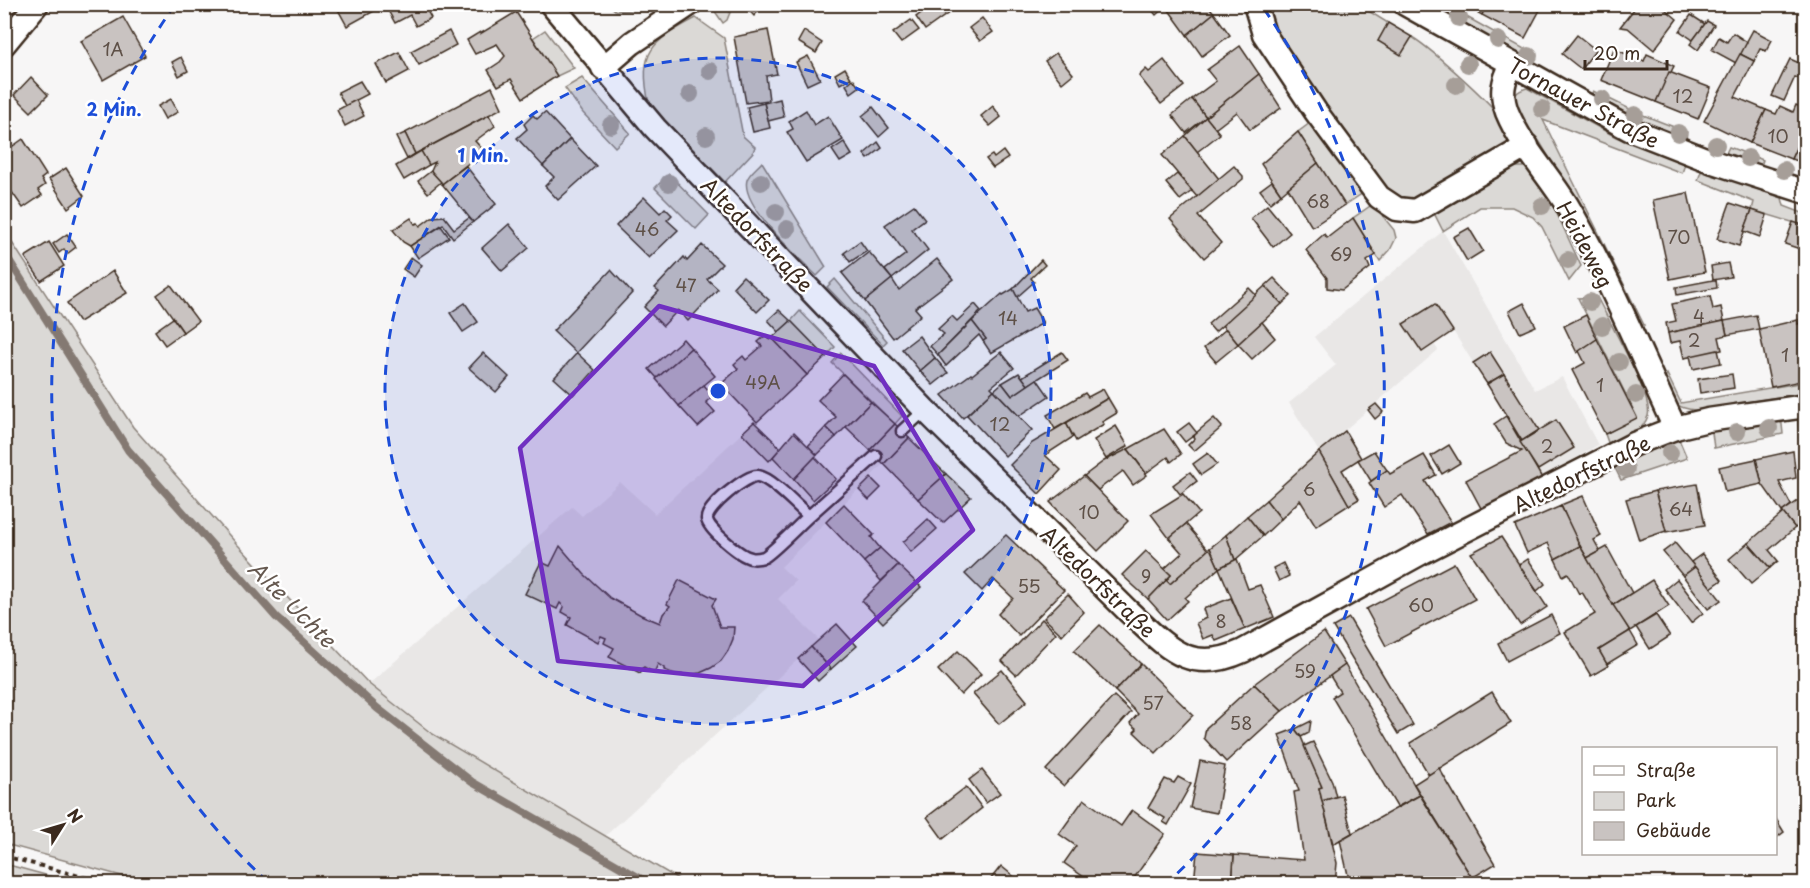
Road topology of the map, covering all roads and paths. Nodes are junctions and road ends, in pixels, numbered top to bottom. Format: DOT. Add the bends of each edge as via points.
graph roads {
  1 [pos="37,4"];
  2 [pos="551,4"];
  3 [pos="690,4"];
  4 [pos="1256,4"];
  5 [pos="1405,4"];
  6 [pos="4,44"];
  7 [pos="1512,64"];
  8 [pos="603,68"];
  9 [pos="1527,146"];
  10 [pos="1806,192"];
  11 [pos="1806,406"];
  12 [pos="925,410"];
  13 [pos="1675,428"];
  14 [pos="902,431"];
  15 [pos="876,456"];
  16 [pos="809,516"];
  17 [pos="4,856"];
  18 [pos="110,884"];
  1 -- 6 [label="street"];
  2 -- 8 [label="street, Altedorfstraße"];
  3 -- 8 [label="street"];
  4 -- 9 [label="street" via="1264,34 1316,112 1379,197 1397,209 1415,211"];
  5 -- 7 [label="street, Tornauer Straße"];
  7 -- 9 [label="street, Heideweg" via="1503,81 1503,95 1507,112"];
  7 -- 10 [label="street, Tornauer Straße" via="1629,129"];
  8 -- 12 [label="street, Altedorfstraße" via="655,128"];
  9 -- 13 [label="street, Heideweg" via="1566,204 1597,261"];
  11 -- 13 [label="street, Altedorfstraße"];
  12 -- 13 [label="street, Altedorfstraße" via="1161,641 1182,656 1202,661 1220,660 1243,651 1423,552 1634,444"];
  12 -- 14 [label="lane"];
  15 -- 16 [label="lane"];
  16 -- 16 [label="lane" via="764,556 753,559 742,555 711,528 707,518 710,510 745,478 758,476"];
  17 -- 18 [label="path"];
}
